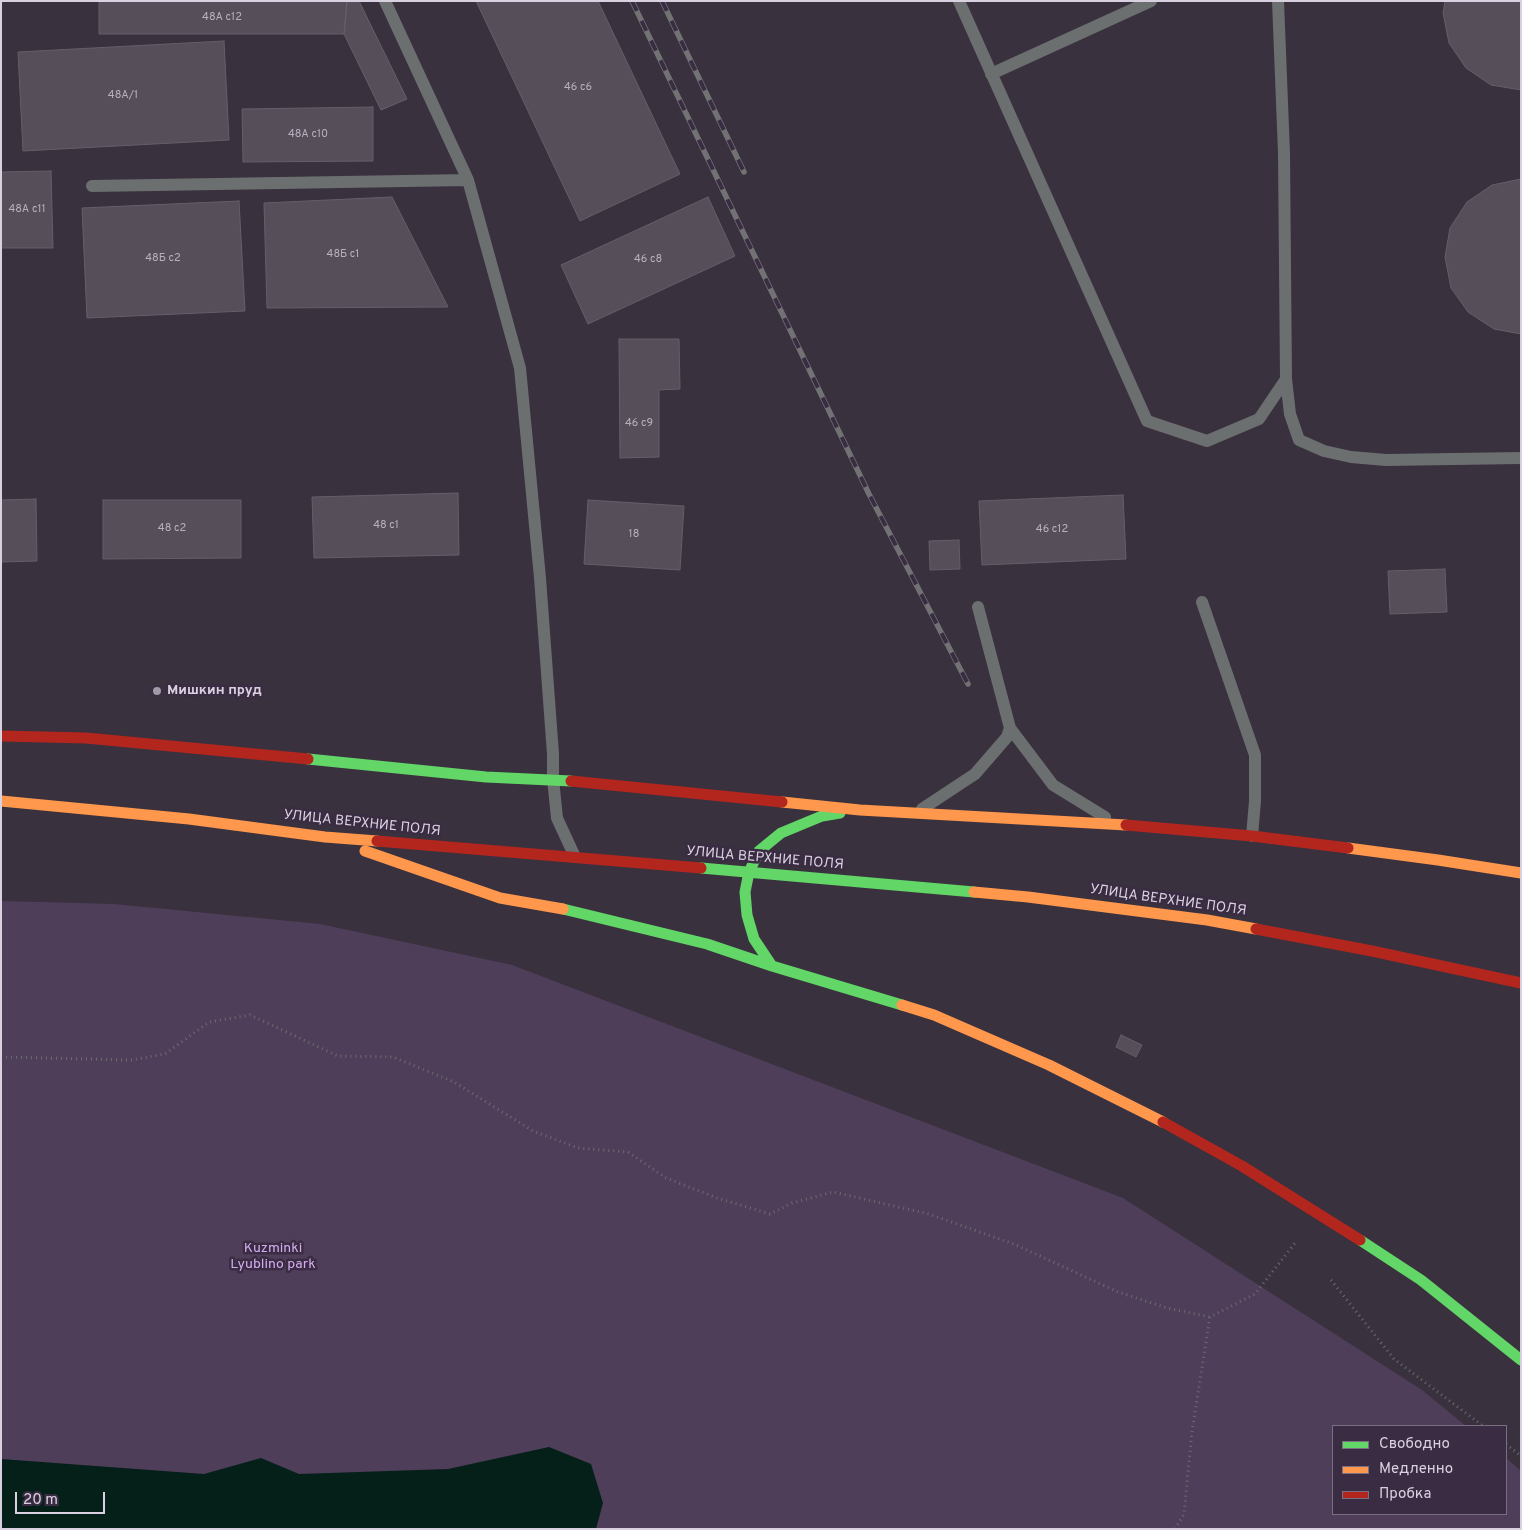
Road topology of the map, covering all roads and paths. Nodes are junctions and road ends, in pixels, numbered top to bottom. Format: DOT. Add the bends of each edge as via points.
graph roads {
  1 [pos="385,1"];
  2 [pos="958,1"];
  3 [pos="1151,1"];
  4 [pos="1278,1"];
  5 [pos="991,74"];
  6 [pos="468,180"];
  7 [pos="92,186"];
  8 [pos="1286,379"];
  9 [pos="1521,458"];
  10 [pos="1202,602"];
  11 [pos="978,606"];
  12 [pos="1010,728"];
  13 [pos="1,736"];
  14 [pos="553,778"];
  15 [pos="1,801"];
  16 [pos="860,810"];
  17 [pos="908,812"];
  18 [pos="1115,824"];
  19 [pos="1252,836"];
  20 [pos="325,837"];
  21 [pos="576,858"];
  22 [pos="749,872"];
  23 [pos="1521,873"];
  24 [pos="772,966"];
  25 [pos="1521,982"];
  26 [pos="1,1057"];
  27 [pos="1294,1243"];
  28 [pos="1331,1280"];
  29 [pos="1210,1317"];
  30 [pos="1521,1360"];
  31 [pos="1482,1425"];
  32 [pos="1507,1445"];
  33 [pos="1521,1456"];
  34 [pos="1175,1529"];
  1 -- 6 [label="lane"];
  2 -- 5 [label="lane"];
  3 -- 5 [label="lane"];
  4 -- 8 [label="lane" via="1284,153"];
  5 -- 8 [label="lane" via="1147,421 1207,441 1259,418"];
  6 -- 7 [label="lane"];
  6 -- 14 [label="lane" via="520,368 540,578"];
  8 -- 9 [label="lane" via="1290,414 1300,440 1324,451 1386,460"];
  10 -- 19 [label="lane" via="1255,754"];
  11 -- 12 [label="lane"];
  12 -- 17 [label="lane" via="1007,737 976,774 925,808"];
  12 -- 18 [label="lane" via="1052,784"];
  13 -- 14 [label="main road" via="86,738 486,777"];
  14 -- 16 [label="main road"];
  14 -- 21 [label="lane" via="557,818"];
  15 -- 20 [label="main road, УЛИЦА ВЕРХНИЕ ПОЛЯ" via="189,819"];
  16 -- 17 [label="main road"];
  16 -- 22 [label="main road" via="822,816 781,833 760,851"];
  17 -- 18 [label="main road"];
  18 -- 19 [label="main road"];
  19 -- 23 [label="main road"];
  20 -- 21 [label="main road, УЛИЦА ВЕРХНИЕ ПОЛЯ"];
  20 -- 24 [label="main road" via="500,898 576,911 669,934"];
  21 -- 22 [label="main road, УЛИЦА ВЕРХНИЕ ПОЛЯ"];
  22 -- 24 [label="main road" via="745,892 747,916 754,939"];
  22 -- 25 [label="main road, УЛИЦА ВЕРХНИЕ ПОЛЯ" via="1028,897 1207,920 1372,950"];
  24 -- 30 [label="main road" via="934,1015 1049,1065 1153,1116 1342,1228 1420,1280"];
  26 -- 29 [label="path" via="131,1060 165,1054 209,1022 250,1015 338,1056 393,1057 454,1082 533,1130 578,1148 628,1152 666,1178 718,1198 770,1214 792,1203 833,1192 929,1214 1016,1245 1118,1292 1167,1308"];
  27 -- 29 [label="path" via="1255,1294"];
  28 -- 31 [label="path" via="1394,1359"];
  29 -- 34 [label="path" via="1192,1431 1184,1514"];
  32 -- 33 [label="path"];
}
